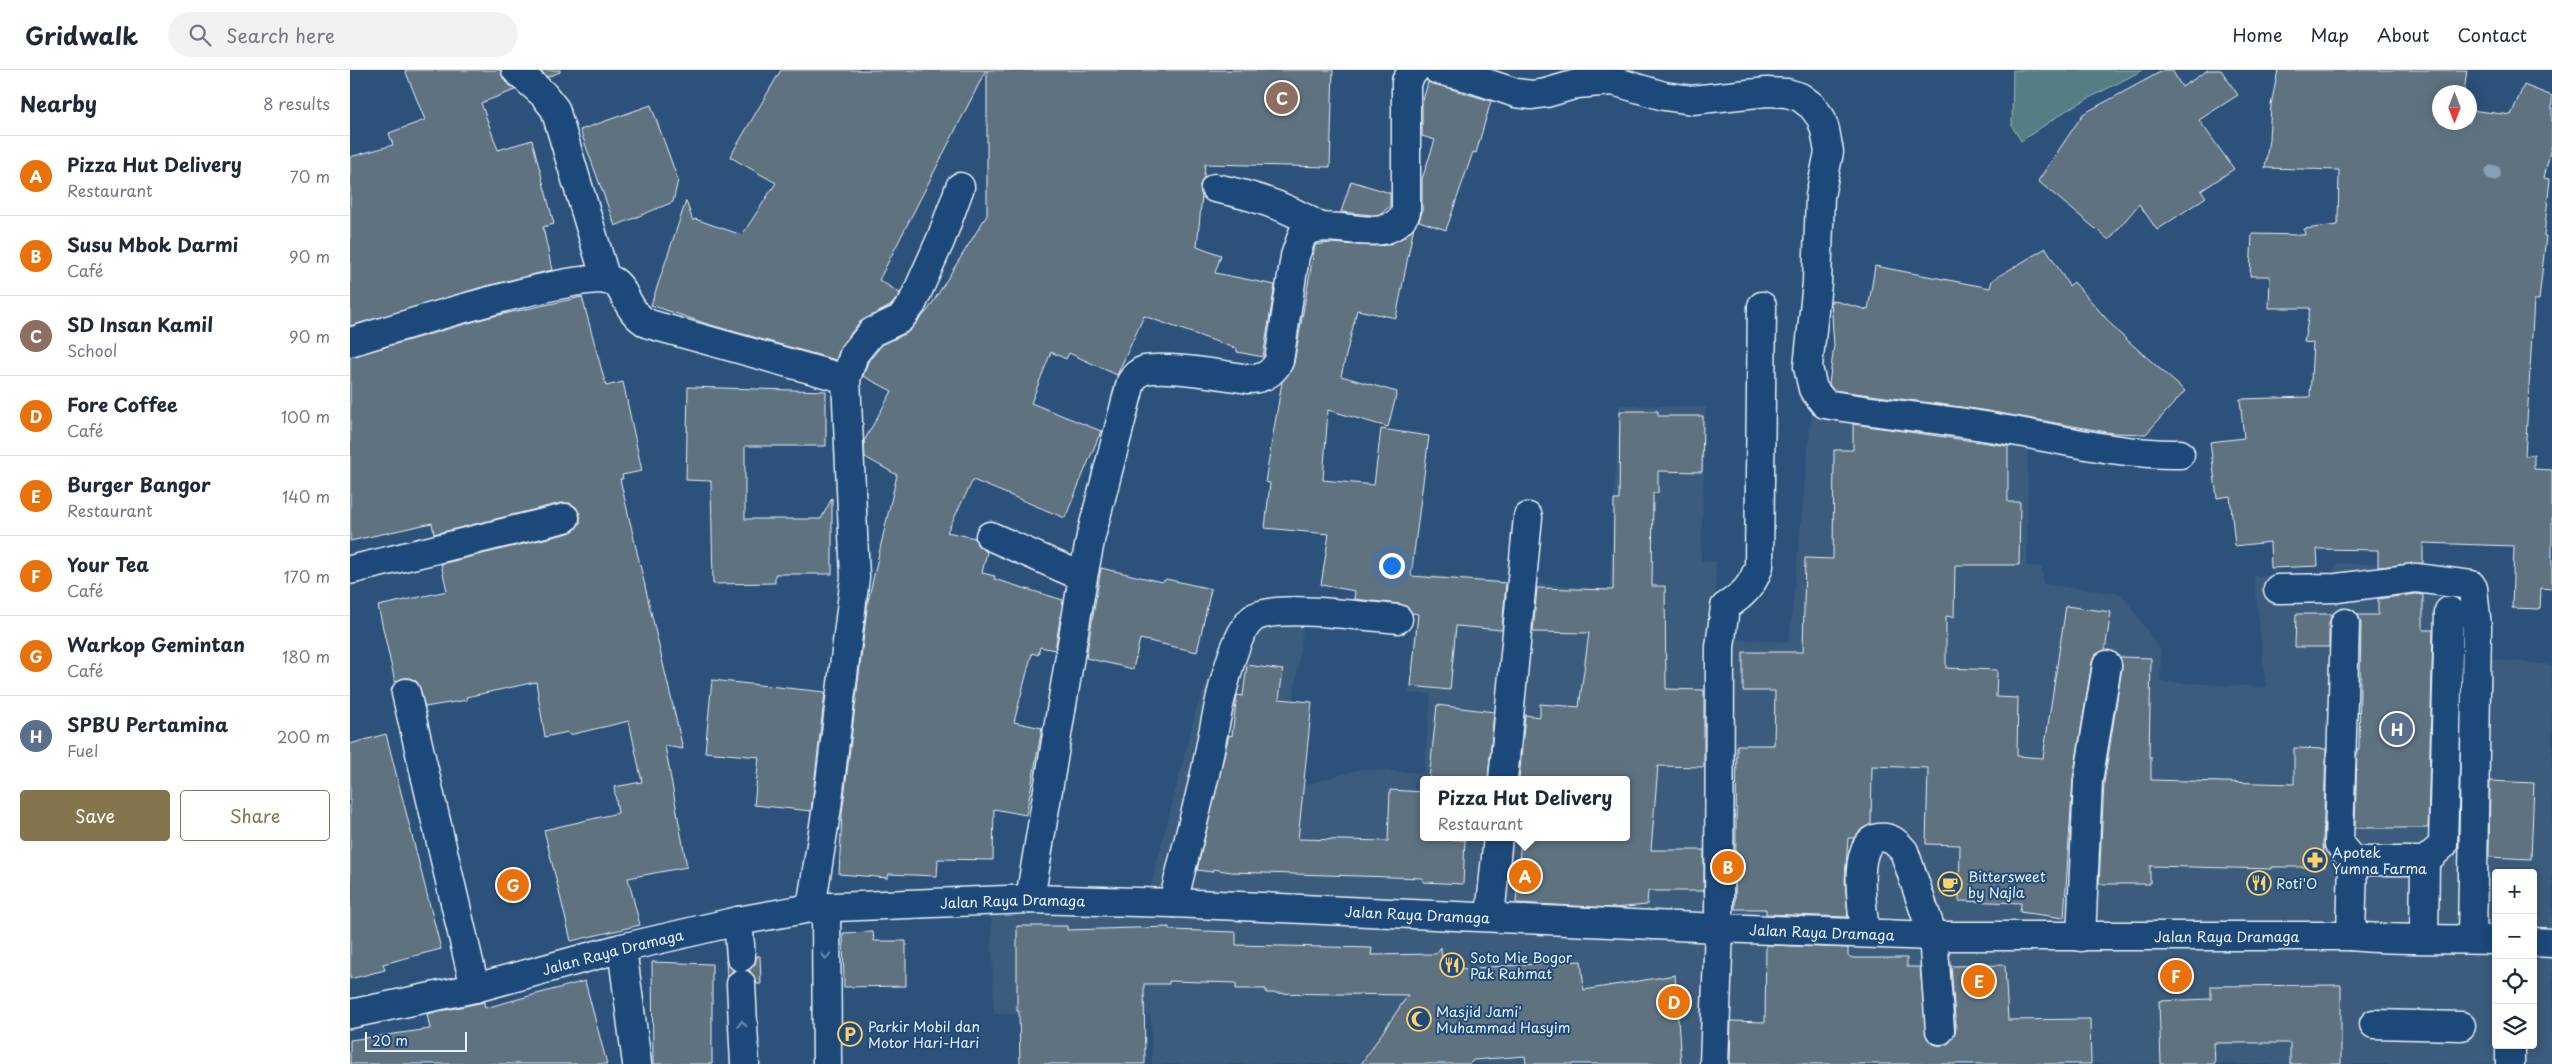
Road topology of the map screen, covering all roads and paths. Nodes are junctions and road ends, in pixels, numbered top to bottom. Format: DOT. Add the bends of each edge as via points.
graph roads {
  1 [pos="516,70"];
  2 [pos="1415,70"];
  3 [pos="1438,70"];
  4 [pos="960,187"];
  5 [pos="1215,188"];
  6 [pos="1320,227"];
  7 [pos="606,280"];
  8 [pos="1762,306"];
  9 [pos="350,342"];
  10 [pos="846,379"];
  11 [pos="2180,454"];
  12 [pos="1528,517"];
  13 [pos="564,518"];
  14 [pos="990,536"];
  15 [pos="350,570"];
  16 [pos="1083,577"];
  17 [pos="2278,589"];
  18 [pos="2449,611"];
  19 [pos="1398,619"];
  20 [pos="2344,623"];
  21 [pos="2107,665"];
  22 [pos="406,694"];
  23 [pos="1503,776"];
  24 [pos="1498,841"];
  25 [pos="2352,861"];
  26 [pos="2426,861"];
  27 [pos="1030,899"];
  28 [pos="1173,903"];
  29 [pos="818,908"];
  30 [pos="1490,916"];
  31 [pos="738,922"];
  32 [pos="1719,928"];
  33 [pos="1865,932"];
  34 [pos="1933,936"];
  35 [pos="2351,936"];
  36 [pos="2081,937"];
  37 [pos="2424,937"];
  38 [pos="2484,940"];
  39 [pos="2537,942"];
  40 [pos="2552,943"];
  41 [pos="622,948"];
  42 [pos="741,957"];
  43 [pos="741,984"];
  44 [pos="475,988"];
  45 [pos="350,1014"];
  46 [pos="2374,1024"];
  47 [pos="2461,1026"];
  48 [pos="1940,1030"];
  49 [pos="2510,1049"];
  50 [pos="637,1064"];
  51 [pos="745,1064"];
  52 [pos="827,1064"];
  53 [pos="1714,1064"];
  54 [pos="2510,1064"];
  1 -- 7 [label="main road" via="544,94 555,109"];
  2 -- 6 [label="main road" via="1406,81 1408,202 1401,222 1386,230"];
  3 -- 11 [label="main road" via="1532,95 1597,81 1613,81 1664,96 1692,100 1767,92 1800,97 1821,118 1829,152 1820,196 1817,282 1808,368 1813,388 1825,404 1994,427 2113,451"];
  4 -- 10 [label="main road" via="912,304 900,319 872,332 854,354"];
  5 -- 6 [label="main road" via="1245,194 1303,216"];
  6 -- 16 [label="main road" via="1303,233 1299,244 1279,361 1272,372 1258,379 1248,379 1146,370 1130,382"];
  7 -- 9 [label="main road" via="594,278 533,291"];
  7 -- 10 [label="main road" via="617,284 632,311 650,324"];
  8 -- 32 [label="main road" via="1759,566 1754,582 1725,607 1721,629"];
  10 -- 29 [label="main road" via="855,577"];
  12 -- 23 [label="main road"];
  13 -- 15 [label="main road"];
  14 -- 16 [label="main road"];
  16 -- 27 [label="main road"];
  17 -- 38 [label="main road" via="2337,588 2416,578 2443,580 2473,588 2477,627"];
  18 -- 26 [label="main road" via="2443,845"];
  19 -- 28 [label="main road" via="1277,612 1254,618 1247,626 1219,702 1206,772"];
  20 -- 25 [label="main road" via="2339,844"];
  21 -- 36 [label="main road" via="2088,781"];
  22 -- 44 [label="main road"];
  24 -- 30 [label="main road"];
  25 -- 26 [label="main road"];
  25 -- 35 [label="main road"];
  26 -- 37 [label="main road"];
  27 -- 28 [label="main road, Jalan Raya Dramaga"];
  27 -- 29 [label="main road, Jalan Raya Dramaga"];
  28 -- 30 [label="main road, Jalan Raya Dramaga"];
  29 -- 31 [label="main road, Jalan Raya Dramaga"];
  29 -- 52 [label="main road, one-way"];
  30 -- 32 [label="main road, Jalan Raya Dramaga"];
  31 -- 41 [label="main road, Jalan Raya Dramaga"];
  31 -- 42 [label="main road"];
  32 -- 33 [label="main road, Jalan Raya Dramaga"];
  32 -- 53 [label="main road"];
  33 -- 34 [label="main road, Jalan Raya Dramaga"];
  33 -- 34 [label="main road" via="1861,859 1865,845 1884,837 1894,840 1904,851"];
  34 -- 36 [label="main road, Jalan Raya Dramaga"];
  34 -- 48 [label="main road"];
  35 -- 36 [label="main road, Jalan Raya Dramaga"];
  35 -- 37 [label="main road, Jalan Raya Dramaga"];
  37 -- 38 [label="main road, Jalan Raya Dramaga"];
  39 -- 40 [label="main road"];
  41 -- 44 [label="main road, Jalan Raya Dramaga"];
  41 -- 50 [label="main road"];
  51 -- 43 [label="main road, one-way"];
  44 -- 45 [label="main road, Jalan Raya Dramaga"];
  46 -- 47 [label="main road"];
  49 -- 54 [label="main road"];
}
